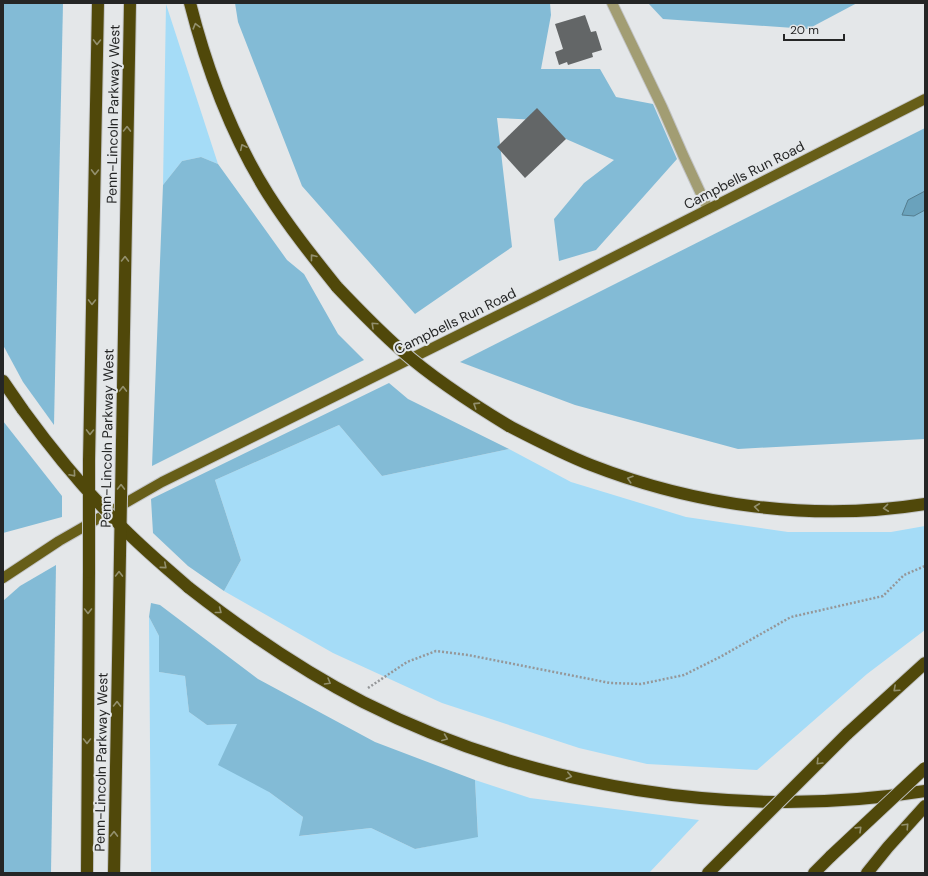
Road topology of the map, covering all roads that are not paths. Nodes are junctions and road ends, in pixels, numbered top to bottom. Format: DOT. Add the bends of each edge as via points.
graph roads {
  1 [pos="98,3"];
  2 [pos="130,3"];
  3 [pos="190,3"];
  4 [pos="612,3"];
  5 [pos="925,99"];
  6 [pos="708,209"];
  7 [pos="3,381"];
  8 [pos="925,504"];
  9 [pos="3,578"];
  10 [pos="925,663"];
  11 [pos="925,768"];
  12 [pos="925,790"];
  13 [pos="925,806"];
  14 [pos="86,873"];
  15 [pos="114,873"];
  16 [pos="708,873"];
  17 [pos="814,873"];
  18 [pos="867,873"];
  1 -- 14 [label="highway, Penn-Lincoln Parkway West, one-way, bridge" via="89,461"];
  15 -- 2 [label="highway, Penn-Lincoln Parkway West, one-way, bridge"];
  8 -- 3 [label="highway, one-way, bridge" via="881,509 799,511 716,501 676,493 632,480 548,447 509,426 436,378 401,350 337,287 289,225 268,193 230,123 201,45"];
  4 -- 6 [label="lane"];
  5 -- 6 [label="main road, Campbells Run Road"];
  6 -- 9 [label="main road, Campbells Run Road" via="162,482 58,541"];
  7 -- 12 [label="highway, one-way, bridge" via="53,452 94,499 188,587 257,639 294,662 354,697 406,722 501,758 642,791 773,802 866,798"];
  10 -- 16 [label="highway, one-way, bridge" via="847,734"];
  17 -- 11 [label="highway, one-way, bridge"];
  18 -- 13 [label="highway, one-way"];
}
